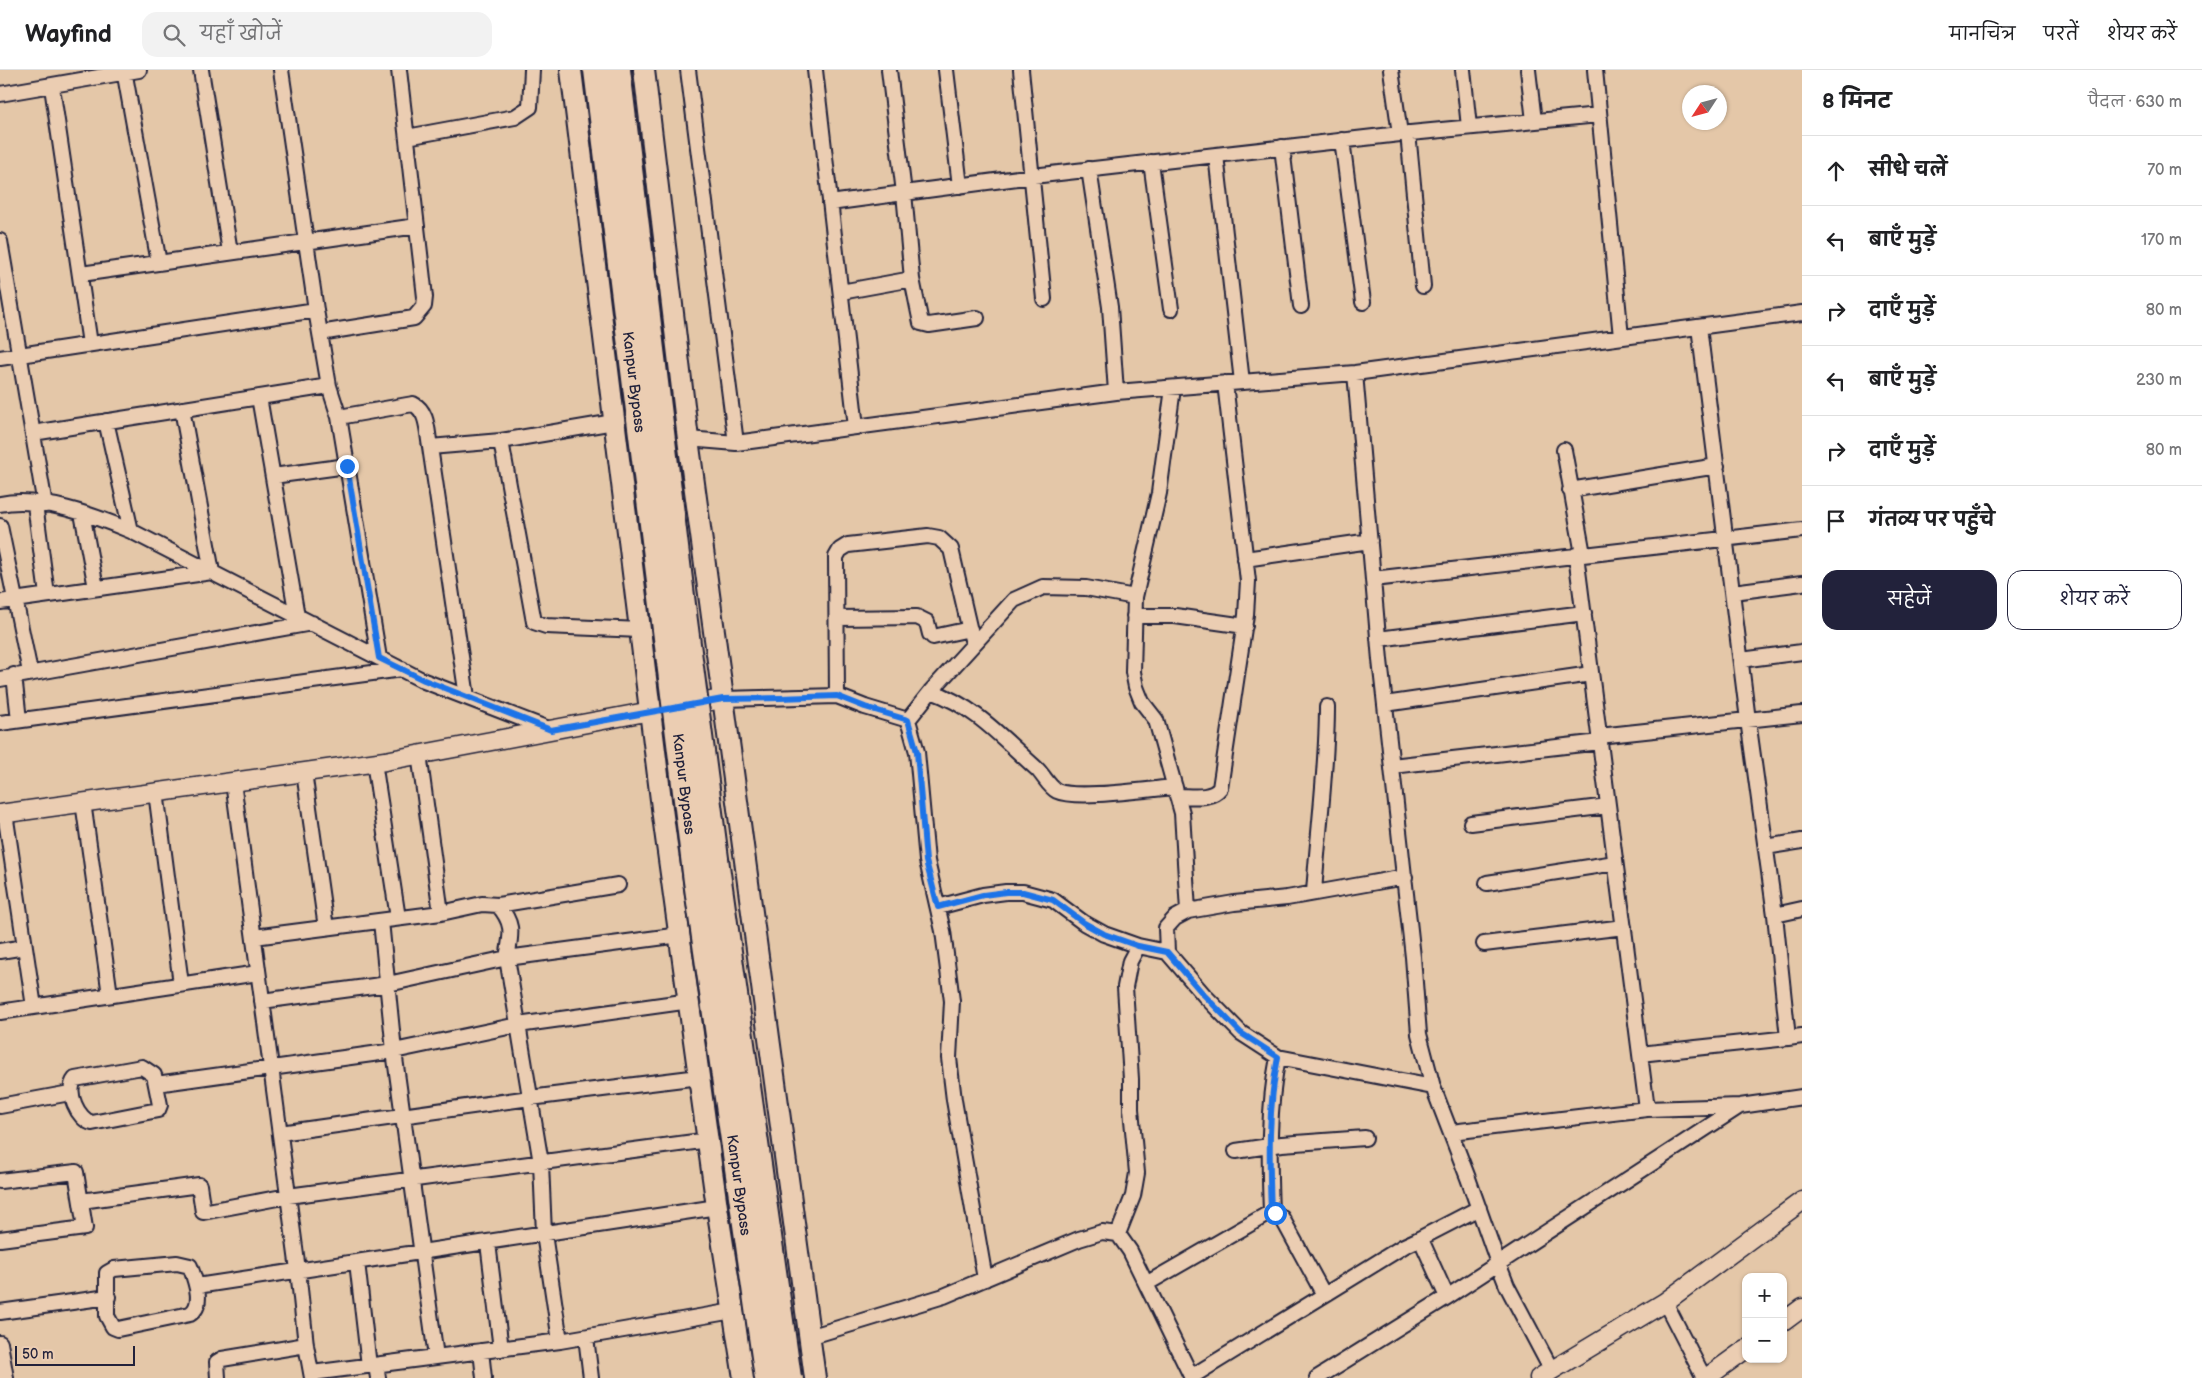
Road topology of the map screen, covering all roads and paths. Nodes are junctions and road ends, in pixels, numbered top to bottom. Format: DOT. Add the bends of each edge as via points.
graph roads {
  1 [pos="139,70"];
  2 [pos="201,70"];
  3 [pos="282,70"];
  4 [pos="399,70"];
  5 [pos="532,70"];
  6 [pos="571,70"];
  7 [pos="596,70"];
  8 [pos="618,70"];
  9 [pos="644,70"];
  10 [pos="688,70"];
  11 [pos="815,70"];
  12 [pos="889,70"];
  13 [pos="946,70"];
  14 [pos="1021,70"];
  15 [pos="1391,70"];
  16 [pos="1463,70"];
  17 [pos="1528,70"];
  18 [pos="1595,70"];
  19 [pos="125,71"];
  20 [pos="52,87"];
  21 [pos="0,94"];
  22 [pos="1599,115"];
  23 [pos="1534,121"];
  24 [pos="1469,127"];
  25 [pos="1404,133"];
  26 [pos="407,136"];
  27 [pos="1342,140"];
  28 [pos="1282,147"];
  29 [pos="1216,155"];
  30 [pos="1151,162"];
  31 [pos="1089,169"];
  32 [pos="1033,176"];
  33 [pos="960,186"];
  34 [pos="904,193"];
  35 [pos="830,203"];
  36 [pos="417,226"];
  37 [pos="308,241"];
  38 [pos="0,242"];
  39 [pos="230,252"];
  40 [pos="159,263"];
  41 [pos="82,274"];
  42 [pos="912,279"];
  43 [pos="1423,286"];
  44 [pos="841,292"];
  45 [pos="1044,299"];
  46 [pos="1363,302"];
  47 [pos="1301,306"];
  48 [pos="1171,308"];
  49 [pos="316,310"];
  50 [pos="1802,313"];
  51 [pos="977,318"];
  52 [pos="1699,327"];
  53 [pos="320,333"];
  54 [pos="1621,337"];
  55 [pos="90,344"];
  56 [pos="18,355"];
  57 [pos="0,358"];
  58 [pos="1355,373"];
  59 [pos="1242,382"];
  60 [pos="1225,383"];
  61 [pos="329,386"];
  62 [pos="1173,388"];
  63 [pos="1116,392"];
  64 [pos="259,397"];
  65 [pos="182,409"];
  66 [pos="339,417"];
  67 [pos="106,421"];
  68 [pos="614,422"];
  69 [pos="856,427"];
  70 [pos="33,433"];
  71 [pos="688,439"];
  72 [pos="502,441"];
  73 [pos="736,443"];
  74 [pos="430,447"];
  75 [pos="1564,450"];
  76 [pos="347,466"];
  77 [pos="1717,466"];
  78 [pos="273,476"];
  79 [pos="1570,490"];
  80 [pos="0,504"];
  81 [pos="40,504"];
  82 [pos="82,513"];
  83 [pos="0,526"];
  84 [pos="1802,530"];
  85 [pos="131,531"];
  86 [pos="1726,538"];
  87 [pos="1370,541"];
  88 [pos="1580,554"];
  89 [pos="1245,559"];
  90 [pos="212,572"];
  91 [pos="1373,579"];
  92 [pos="1802,583"];
  93 [pos="96,588"];
  94 [pos="1733,592"];
  95 [pos="47,595"];
  96 [pos="1135,597"];
  97 [pos="14,600"];
  98 [pos="0,602"];
  99 [pos="1584,613"];
  100 [pos="297,616"];
  101 [pos="1134,616"];
  102 [pos="838,618"];
  103 [pos="312,623"];
  104 [pos="1245,626"];
  105 [pos="970,629"];
  106 [pos="641,630"];
  107 [pos="1378,639"];
  108 [pos="973,644"];
  109 [pos="1802,652"];
  110 [pos="379,658"];
  111 [pos="1741,660"];
  112 [pos="402,669"];
  113 [pos="30,672"];
  114 [pos="1591,674"];
  115 [pos="7,677"];
  116 [pos="931,691"];
  117 [pos="837,696"];
  118 [pos="467,697"];
  119 [pos="723,699"];
  120 [pos="1385,704"];
  121 [pos="1327,707"];
  122 [pos="651,711"];
  123 [pos="1802,714"];
  124 [pos="19,720"];
  125 [pos="908,720"];
  126 [pos="1748,720"];
  127 [pos="0,723"];
  128 [pos="551,730"];
  129 [pos="1599,739"];
  130 [pos="419,754"];
  131 [pos="374,762"];
  132 [pos="1392,766"];
  133 [pos="304,772"];
  134 [pos="233,782"];
  135 [pos="156,792"];
  136 [pos="1176,792"];
  137 [pos="82,802"];
  138 [pos="1608,806"];
  139 [pos="2,814"];
  140 [pos="1471,823"];
  141 [pos="1802,841"];
  142 [pos="1766,847"];
  143 [pos="1615,863"];
  144 [pos="1405,877"];
  145 [pos="1487,884"];
  146 [pos="618,885"];
  147 [pos="1314,893"];
  148 [pos="498,905"];
  149 [pos="938,907"];
  150 [pos="1802,909"];
  151 [pos="1188,911"];
  152 [pos="441,913"];
  153 [pos="1775,915"];
  154 [pos="398,918"];
  155 [pos="381,921"];
  156 [pos="1624,927"];
  157 [pos="326,928"];
  158 [pos="680,935"];
  159 [pos="254,937"];
  160 [pos="1484,944"];
  161 [pos="1138,946"];
  162 [pos="25,947"];
  163 [pos="0,951"];
  164 [pos="1167,952"];
  165 [pos="507,958"];
  166 [pos="258,973"];
  167 [pos="182,984"];
  168 [pos="388,984"];
  169 [pos="110,995"];
  170 [pos="262,1001"];
  171 [pos="690,1001"];
  172 [pos="34,1007"];
  173 [pos="0,1012"];
  174 [pos="518,1025"];
  175 [pos="1795,1037"];
  176 [pos="394,1051"];
  177 [pos="1640,1054"];
  178 [pos="1278,1057"];
  179 [pos="271,1068"];
  180 [pos="700,1077"];
  181 [pos="156,1084"];
  182 [pos="1433,1087"];
  183 [pos="70,1093"];
  184 [pos="1802,1097"];
  185 [pos="530,1098"];
  186 [pos="0,1106"];
  187 [pos="1740,1106"];
  188 [pos="1647,1109"];
  189 [pos="404,1116"];
  190 [pos="1451,1132"];
  191 [pos="280,1133"];
  192 [pos="1365,1138"];
  193 [pos="709,1140"];
  194 [pos="1268,1146"];
  195 [pos="1236,1151"];
  196 [pos="540,1163"];
  197 [pos="411,1179"];
  198 [pos="0,1181"];
  199 [pos="288,1196"];
  200 [pos="81,1201"];
  201 [pos="1802,1201"];
  202 [pos="717,1207"];
  203 [pos="1479,1208"];
  204 [pos="1271,1212"];
  205 [pos="544,1234"];
  206 [pos="1118,1234"];
  207 [pos="0,1239"];
  208 [pos="1417,1240"];
  209 [pos="488,1243"];
  210 [pos="422,1252"];
  211 [pos="357,1262"];
  212 [pos="1498,1263"];
  213 [pos="298,1270"];
  214 [pos="985,1279"];
  215 [pos="1146,1284"];
  216 [pos="197,1286"];
  217 [pos="1324,1295"];
  218 [pos="108,1297"];
  219 [pos="1447,1298"];
  220 [pos="1665,1302"];
  221 [pos="1802,1309"];
  222 [pos="733,1311"];
  223 [pos="0,1312"];
  224 [pos="1787,1319"];
  225 [pos="586,1336"];
  226 [pos="809,1337"];
  227 [pos="560,1341"];
  228 [pos="0,1343"];
  229 [pos="306,1345"];
  230 [pos="501,1349"];
  231 [pos="481,1352"];
  232 [pos="1742,1352"];
  233 [pos="436,1357"];
  234 [pos="374,1370"];
  235 [pos="1546,1374"];
  236 [pos="312,1376"];
  237 [pos="6,1378"];
  238 [pos="218,1378"];
  239 [pos="484,1378"];
  240 [pos="591,1378"];
  241 [pos="744,1378"];
  242 [pos="767,1378"];
  243 [pos="789,1378"];
  244 [pos="815,1378"];
  245 [pos="1191,1378"];
  246 [pos="1316,1378"];
  247 [pos="1705,1378"];
  1 -- 19 [label="street"];
  2 -- 39 [label="street"];
  3 -- 37 [label="street"];
  4 -- 26 [label="street"];
  5 -- 26 [label="street" via="530,107 515,118"];
  6 -- 68 [label="main road"];
  7 -- 242 [label="highway, Kanpur Bypass, bridge" via="696,881"];
  8 -- 243 [label="highway, Kanpur Bypass, bridge" via="700,739"];
  9 -- 71 [label="main road"];
  10 -- 73 [label="street"];
  11 -- 35 [label="street"];
  12 -- 34 [label="street"];
  13 -- 33 [label="street"];
  14 -- 32 [label="street"];
  15 -- 25 [label="street"];
  16 -- 24 [label="street"];
  17 -- 23 [label="street"];
  18 -- 22 [label="street"];
  19 -- 20 [label="street"];
  19 -- 40 [label="street"];
  20 -- 21 [label="street"];
  20 -- 41 [label="street"];
  22 -- 23 [label="street"];
  22 -- 54 [label="street"];
  23 -- 24 [label="street"];
  24 -- 25 [label="street"];
  25 -- 27 [label="street"];
  25 -- 43 [label="street"];
  26 -- 36 [label="street"];
  27 -- 28 [label="street"];
  27 -- 46 [label="street"];
  28 -- 29 [label="street"];
  28 -- 47 [label="street"];
  29 -- 30 [label="street"];
  29 -- 59 [label="street"];
  30 -- 31 [label="street"];
  30 -- 48 [label="street"];
  31 -- 32 [label="street"];
  31 -- 63 [label="street" via="1110,307"];
  32 -- 33 [label="street"];
  32 -- 45 [label="street"];
  33 -- 34 [label="street"];
  34 -- 35 [label="street"];
  34 -- 42 [label="street"];
  35 -- 44 [label="street"];
  36 -- 37 [label="street"];
  36 -- 53 [label="street" via="425,297 420,313 414,318"];
  37 -- 39 [label="street"];
  37 -- 49 [label="street"];
  38 -- 56 [label="street"];
  39 -- 40 [label="street"];
  40 -- 41 [label="street"];
  41 -- 55 [label="street"];
  42 -- 44 [label="street"];
  42 -- 51 [label="street" via="921,323 929,325"];
  44 -- 69 [label="street"];
  49 -- 53 [label="street"];
  49 -- 55 [label="street"];
  50 -- 52 [label="street"];
  52 -- 54 [label="street"];
  52 -- 77 [label="street"];
  53 -- 61 [label="street"];
  54 -- 58 [label="street"];
  55 -- 56 [label="street"];
  56 -- 57 [label="street"];
  56 -- 70 [label="street"];
  58 -- 59 [label="street"];
  58 -- 87 [label="street"];
  59 -- 60 [label="street"];
  60 -- 62 [label="street"];
  60 -- 89 [label="street"];
  61 -- 64 [label="street"];
  61 -- 66 [label="street"];
  62 -- 63 [label="street"];
  62 -- 96 [label="street" via="1159,493"];
  63 -- 69 [label="street"];
  64 -- 65 [label="street"];
  64 -- 78 [label="street"];
  65 -- 67 [label="street"];
  65 -- 90 [label="street"];
  66 -- 74 [label="street" via="413,404 424,414"];
  66 -- 76 [label="street"];
  67 -- 70 [label="street"];
  67 -- 85 [label="street"];
  68 -- 72 [label="street"];
  68 -- 106 [label="main road"];
  69 -- 73 [label="street"];
  70 -- 81 [label="street"];
  71 -- 73 [label="street"];
  71 -- 119 [label="main road"];
  72 -- 74 [label="street"];
  72 -- 106 [label="street" via="534,622 546,626"];
  74 -- 118 [label="street"];
  75 -- 79 [label="street"];
  76 -- 78 [label="street"];
  76 -- 110 [label="street"];
  77 -- 79 [label="street"];
  77 -- 86 [label="street"];
  78 -- 100 [label="street"];
  79 -- 88 [label="street"];
  80 -- 81 [label="street" via="16,501"];
  81 -- 82 [label="street"];
  81 -- 95 [label="street"];
  82 -- 85 [label="street"];
  82 -- 93 [label="street"];
  83 -- 97 [label="street"];
  84 -- 86 [label="street"];
  85 -- 90 [label="street"];
  86 -- 88 [label="street"];
  86 -- 94 [label="street"];
  87 -- 89 [label="street"];
  87 -- 91 [label="street"];
  88 -- 91 [label="street"];
  88 -- 99 [label="street"];
  89 -- 104 [label="street" via="1248,581"];
  90 -- 93 [label="street"];
  90 -- 100 [label="street"];
  91 -- 107 [label="street"];
  92 -- 94 [label="street"];
  93 -- 95 [label="street"];
  94 -- 111 [label="street"];
  95 -- 97 [label="street"];
  96 -- 101 [label="street"];
  96 -- 108 [label="street" via="1086,588 1042,587 1014,600"];
  97 -- 98 [label="street"];
  97 -- 113 [label="street"];
  99 -- 107 [label="street"];
  99 -- 114 [label="street"];
  100 -- 103 [label="street"];
  101 -- 104 [label="street" via="1174,616"];
  101 -- 136 [label="street" via="1133,672 1136,687 1142,702 1156,720"];
  102 -- 105 [label="street" via="917,617 927,622 933,637"];
  102 -- 105 [label="street" via="836,557 840,550 848,545 928,536 939,538 951,548"];
  102 -- 117 [label="street"];
  103 -- 110 [label="street"];
  103 -- 113 [label="street"];
  104 -- 136 [label="street" via="1220,788 1211,796"];
  105 -- 108 [label="street"];
  106 -- 122 [label="main road"];
  107 -- 120 [label="street"];
  108 -- 116 [label="street"];
  109 -- 111 [label="street"];
  110 -- 112 [label="street"];
  111 -- 126 [label="street"];
  112 -- 118 [label="street"];
  112 -- 124 [label="street"];
  113 -- 115 [label="street"];
  114 -- 120 [label="street"];
  114 -- 129 [label="street"];
  115 -- 124 [label="street"];
  116 -- 125 [label="street"];
  116 -- 136 [label="street" via="952,698 984,720 1057,791 1073,795"];
  117 -- 119 [label="street"];
  117 -- 125 [label="street"];
  118 -- 128 [label="street"];
  119 -- 122 [label="street"];
  119 -- 226 [label="main road"];
  120 -- 132 [label="street"];
  121 -- 147 [label="street"];
  122 -- 128 [label="street"];
  122 -- 158 [label="main road"];
  123 -- 126 [label="street"];
  124 -- 127 [label="street"];
  125 -- 149 [label="street" via="917,752 926,861"];
  126 -- 129 [label="street"];
  126 -- 142 [label="street"];
  128 -- 130 [label="street"];
  129 -- 132 [label="street"];
  129 -- 138 [label="street"];
  130 -- 131 [label="street"];
  130 -- 152 [label="street"];
  131 -- 133 [label="street"];
  131 -- 154 [label="street"];
  132 -- 144 [label="street"];
  133 -- 134 [label="street"];
  133 -- 157 [label="street"];
  134 -- 135 [label="street"];
  134 -- 159 [label="street"];
  135 -- 137 [label="street"];
  135 -- 167 [label="street"];
  136 -- 151 [label="street" via="1182,813"];
  137 -- 139 [label="street"];
  137 -- 169 [label="street"];
  138 -- 140 [label="street"];
  138 -- 143 [label="street"];
  139 -- 162 [label="street"];
  141 -- 142 [label="street"];
  142 -- 153 [label="street"];
  143 -- 145 [label="street"];
  143 -- 156 [label="street"];
  144 -- 147 [label="street"];
  144 -- 182 [label="street" via="1419,1034"];
  146 -- 148 [label="street"];
  147 -- 151 [label="street"];
  148 -- 152 [label="street" via="482,904"];
  148 -- 165 [label="street" via="508,917 512,930"];
  149 -- 161 [label="street" via="983,895 1023,892 1053,900 1104,934"];
  149 -- 214 [label="street" via="952,1001 950,1058 954,1100"];
  150 -- 153 [label="street"];
  151 -- 164 [label="street" via="1166,928"];
  152 -- 154 [label="street"];
  153 -- 175 [label="street"];
  154 -- 155 [label="street"];
  155 -- 157 [label="street"];
  155 -- 168 [label="street"];
  156 -- 160 [label="street"];
  156 -- 177 [label="street"];
  157 -- 159 [label="street"];
  158 -- 165 [label="street"];
  158 -- 171 [label="main road"];
  159 -- 166 [label="street"];
  161 -- 164 [label="street"];
  161 -- 206 [label="street" via="1130,962 1125,987 1130,1109 1137,1173 1133,1196"];
  162 -- 163 [label="street"];
  162 -- 172 [label="street"];
  164 -- 178 [label="street" via="1241,1033"];
  165 -- 168 [label="street"];
  165 -- 174 [label="street"];
  166 -- 167 [label="street"];
  166 -- 170 [label="street"];
  167 -- 169 [label="street"];
  168 -- 170 [label="street"];
  168 -- 176 [label="street"];
  169 -- 172 [label="street"];
  170 -- 179 [label="street"];
  171 -- 174 [label="street"];
  171 -- 180 [label="main road"];
  172 -- 173 [label="street"];
  174 -- 176 [label="street"];
  174 -- 185 [label="street"];
  175 -- 177 [label="street"];
  176 -- 179 [label="street"];
  176 -- 189 [label="street"];
  177 -- 188 [label="street"];
  178 -- 182 [label="street"];
  178 -- 194 [label="street"];
  179 -- 181 [label="street"];
  179 -- 191 [label="street"];
  180 -- 185 [label="street"];
  180 -- 193 [label="main road"];
  181 -- 183 [label="street" via="154,1075 142,1067 74,1079"];
  181 -- 183 [label="street" via="158,1110 92,1123 82,1117"];
  182 -- 190 [label="street"];
  183 -- 186 [label="street"];
  184 -- 187 [label="street"];
  185 -- 189 [label="street"];
  185 -- 196 [label="street"];
  187 -- 188 [label="street"];
  187 -- 212 [label="street"];
  188 -- 190 [label="street"];
  189 -- 191 [label="street"];
  189 -- 197 [label="street"];
  190 -- 203 [label="street"];
  191 -- 199 [label="street"];
  192 -- 194 [label="street"];
  193 -- 196 [label="street"];
  193 -- 202 [label="main road"];
  194 -- 195 [label="street"];
  194 -- 204 [label="street"];
  196 -- 197 [label="street"];
  196 -- 205 [label="street"];
  197 -- 199 [label="street"];
  197 -- 210 [label="street"];
  198 -- 200 [label="street" via="76,1172"];
  199 -- 200 [label="street" via="203,1212 199,1185"];
  199 -- 213 [label="street"];
  200 -- 207 [label="street" via="85,1228"];
  201 -- 220 [label="street"];
  202 -- 205 [label="street"];
  202 -- 222 [label="main road"];
  203 -- 208 [label="street"];
  203 -- 212 [label="street"];
  204 -- 215 [label="street"];
  204 -- 217 [label="street" via="1282,1218"];
  205 -- 209 [label="street"];
  205 -- 227 [label="street"];
  206 -- 214 [label="street" via="1102,1232 1079,1239"];
  206 -- 215 [label="street"];
  208 -- 217 [label="street"];
  208 -- 219 [label="street" via="1423,1244"];
  209 -- 210 [label="street"];
  209 -- 230 [label="street"];
  210 -- 211 [label="street"];
  210 -- 233 [label="street"];
  211 -- 213 [label="street"];
  211 -- 234 [label="street"];
  212 -- 219 [label="street"];
  212 -- 235 [label="street"];
  213 -- 216 [label="street"];
  213 -- 229 [label="street"];
  214 -- 226 [label="street" via="944,1296"];
  215 -- 245 [label="street"];
  216 -- 218 [label="street" via="190,1266 186,1264 114,1268 107,1273"];
  216 -- 218 [label="street" via="197,1306 190,1314 118,1329 113,1327 107,1316"];
  217 -- 245 [label="street"];
  218 -- 223 [label="street"];
  219 -- 246 [label="street"];
  220 -- 235 [label="street"];
  220 -- 247 [label="street"];
  221 -- 224 [label="street"];
  222 -- 225 [label="street"];
  222 -- 241 [label="main road"];
  225 -- 227 [label="street"];
  225 -- 240 [label="street"];
  226 -- 244 [label="main road"];
  227 -- 230 [label="street"];
  228 -- 237 [label="street"];
  229 -- 236 [label="street"];
  229 -- 238 [label="street" via="222,1359 217,1362"];
  230 -- 231 [label="street"];
  231 -- 233 [label="street"];
  231 -- 239 [label="street"];
  232 -- 247 [label="street"];
  233 -- 234 [label="street"];
  234 -- 236 [label="street"];
}
